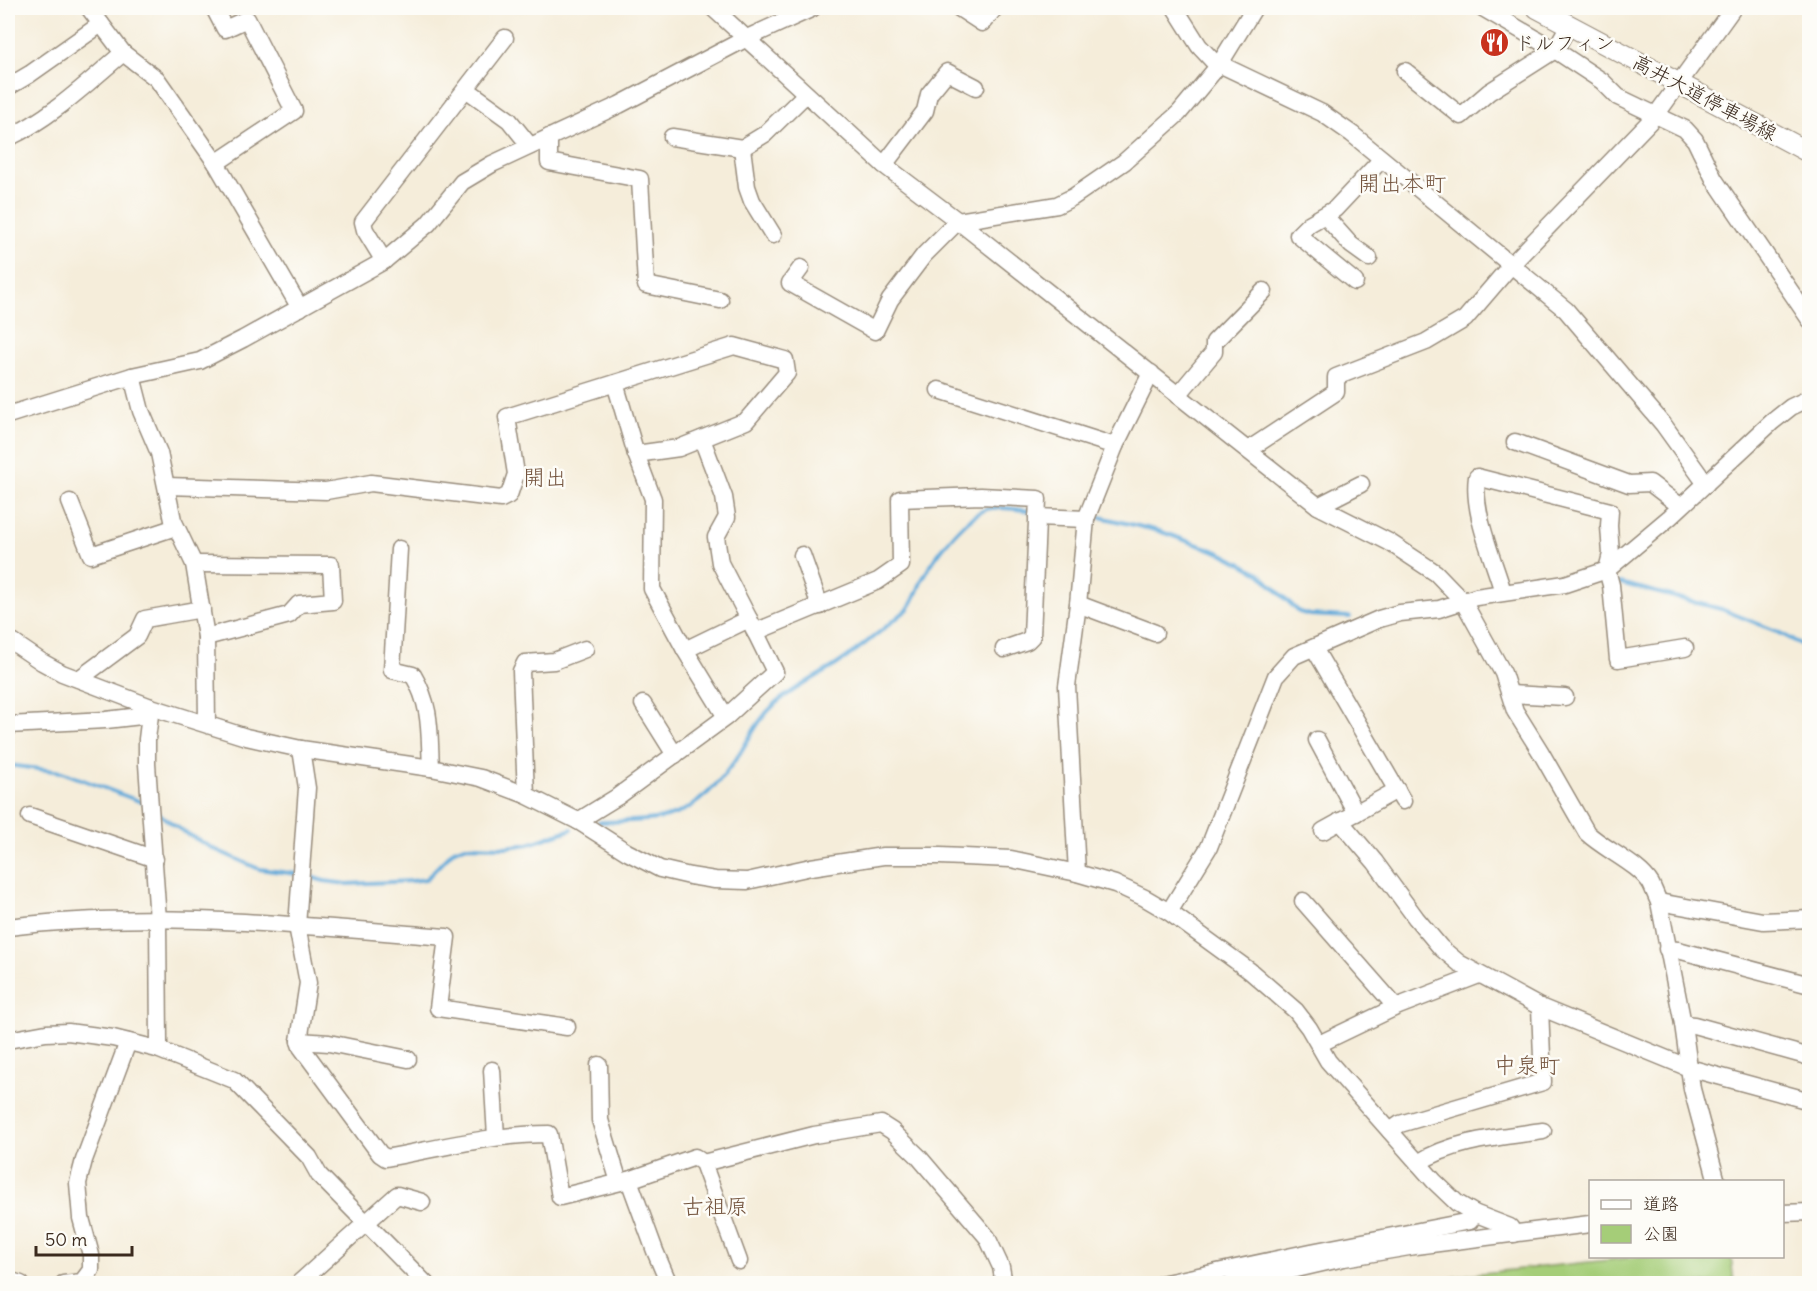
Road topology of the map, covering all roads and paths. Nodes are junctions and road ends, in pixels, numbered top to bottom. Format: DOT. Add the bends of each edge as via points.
graph roads {
  1 [pos="89,8"];
  2 [pos="214,8"];
  3 [pos="713,8"];
  4 [pos="813,8"];
  5 [pos="959,8"];
  6 [pos="995,8"];
  7 [pos="1175,8"];
  8 [pos="1254,8"];
  9 [pos="1483,8"];
  10 [pos="1537,8"];
  11 [pos="1732,8"];
  12 [pos="101,24"];
  13 [pos="1569,25"];
  14 [pos="505,38"];
  15 [pos="747,38"];
  16 [pos="1555,50"];
  17 [pos="123,53"];
  18 [pos="1219,65"];
  19 [pos="1405,70"];
  20 [pos="1679,83"];
  21 [pos="8,87"];
  22 [pos="976,87"];
  23 [pos="466,89"];
  24 [pos="806,94"];
  25 [pos="1656,115"];
  26 [pos="549,137"];
  27 [pos="672,137"];
  28 [pos="8,138"];
  29 [pos="530,146"];
  30 [pos="742,148"];
  31 [pos="1809,153"];
  32 [pos="1382,159"];
  33 [pos="216,163"];
  34 [pos="884,165"];
  35 [pos="1325,216"];
  36 [pos="958,221"];
  37 [pos="773,235"];
  38 [pos="1369,258"];
  39 [pos="384,261"];
  40 [pos="1512,264"];
  41 [pos="801,268"];
  42 [pos="1355,282"];
  43 [pos="1264,291"];
  44 [pos="720,300"];
  45 [pos="300,308"];
  46 [pos="1809,320"];
  47 [pos="1151,373"];
  48 [pos="132,376"];
  49 [pos="615,383"];
  50 [pos="939,390"];
  51 [pos="1178,395"];
  52 [pos="1809,398"];
  53 [pos="8,414"];
  54 [pos="702,439"];
  55 [pos="1515,442"];
  56 [pos="1115,446"];
  57 [pos="1248,450"];
  58 [pos="636,454"];
  59 [pos="1361,484"];
  60 [pos="1706,484"];
  61 [pos="167,486"];
  62 [pos="70,502"];
  63 [pos="1318,506"];
  64 [pos="1680,507"];
  65 [pos="1037,517"];
  66 [pos="1086,519"];
  67 [pos="176,527"];
  68 [pos="399,549"];
  69 [pos="802,555"];
  70 [pos="194,564"];
  71 [pos="1607,570"];
  72 [pos="1503,592"];
  73 [pos="1463,601"];
  74 [pos="1078,604"];
  75 [pos="820,606"];
  76 [pos="202,609"];
  77 [pos="752,626"];
  78 [pos="1155,633"];
  79 [pos="206,637"];
  80 [pos="8,639"];
  81 [pos="1314,648"];
  82 [pos="1685,648"];
  83 [pos="585,649"];
  84 [pos="1004,649"];
  85 [pos="685,650"];
  86 [pos="79,679"];
  87 [pos="1510,694"];
  88 [pos="1565,697"];
  89 [pos="643,704"];
  90 [pos="151,711"];
  91 [pos="726,717"];
  92 [pos="207,723"];
  93 [pos="8,725"];
  94 [pos="301,749"];
  95 [pos="1317,750"];
  96 [pos="675,754"];
  97 [pos="431,768"];
  98 [pos="526,795"];
  99 [pos="1356,813"];
  100 [pos="30,816"];
  101 [pos="578,821"];
  102 [pos="1340,821"];
  103 [pos="1323,831"];
  104 [pos="155,859"];
  105 [pos="1077,873"];
  106 [pos="1303,901"];
  107 [pos="1659,902"];
  108 [pos="1169,912"];
  109 [pos="1809,919"];
  110 [pos="158,920"];
  111 [pos="297,926"];
  112 [pos="8,927"];
  113 [pos="1667,949"];
  114 [pos="1479,975"];
  115 [pos="1809,985"];
  116 [pos="1396,1007"];
  117 [pos="1540,1007"];
  118 [pos="1683,1024"];
  119 [pos="567,1027"];
  120 [pos="8,1040"];
  121 [pos="299,1041"];
  122 [pos="128,1042"];
  123 [pos="1319,1044"];
  124 [pos="157,1049"];
  125 [pos="1809,1057"];
  126 [pos="408,1059"];
  127 [pos="599,1065"];
  128 [pos="1689,1068"];
  129 [pos="492,1070"];
  130 [pos="1809,1101"];
  131 [pos="1390,1131"];
  132 [pos="1543,1131"];
  133 [pos="496,1137"];
  134 [pos="703,1163"];
  135 [pos="1418,1164"];
  136 [pos="1716,1180"];
  137 [pos="624,1181"];
  138 [pos="422,1202"];
  139 [pos="1785,1208"];
  140 [pos="1809,1212"];
  141 [pos="1474,1213"];
  142 [pos="366,1222"];
  143 [pos="1589,1224"];
  144 [pos="1514,1234"];
  145 [pos="739,1261"];
  146 [pos="8,1280"];
  147 [pos="307,1280"];
  148 [pos="21,1284"];
  149 [pos="63,1284"];
  150 [pos="426,1284"];
  151 [pos="669,1284"];
  152 [pos="1004,1284"];
  153 [pos="1161,1284"];
  154 [pos="1232,1284"];
  1 -- 12 [label="street"];
  2 -- 33 [label="street" via="225,29 247,20 294,111"];
  3 -- 15 [label="street"];
  4 -- 15 [label="street"];
  5 -- 6 [label="street" via="982,23"];
  7 -- 18 [label="street" via="1199,46"];
  8 -- 18 [label="street"];
  9 -- 16 [label="street"];
  10 -- 13 [label="main road, 高井大道停車場線"];
  11 -- 20 [label="street"];
  12 -- 17 [label="street"];
  12 -- 21 [label="street"];
  13 -- 16 [label="street"];
  13 -- 20 [label="main road, 高井大道停車場線"];
  14 -- 23 [label="street"];
  15 -- 24 [label="street"];
  15 -- 26 [label="street" via="620,105"];
  16 -- 19 [label="street" via="1489,92 1461,116"];
  16 -- 25 [label="street" via="1602,81 1618,97"];
  17 -- 28 [label="street" via="28,129"];
  17 -- 33 [label="street" via="156,79"];
  18 -- 32 [label="street" via="1322,113"];
  18 -- 36 [label="street" via="1179,113 1124,162 1073,197 1057,205"];
  20 -- 25 [label="street"];
  20 -- 31 [label="main road, 高井大道停車場線"];
  22 -- 34 [label="street" via="947,72 929,94 925,111"];
  23 -- 29 [label="street" via="509,120"];
  23 -- 39 [label="street" via="363,222"];
  24 -- 30 [label="street" via="765,134"];
  24 -- 34 [label="street"];
  25 -- 40 [label="street"];
  25 -- 46 [label="street" via="1685,129 1695,140 1714,179"];
  26 -- 29 [label="street"];
  26 -- 44 [label="street" via="549,162 640,180 646,285"];
  27 -- 30 [label="street"];
  29 -- 39 [label="street" via="462,182 428,224"];
  30 -- 37 [label="street" via="747,187"];
  32 -- 35 [label="street"];
  32 -- 40 [label="street"];
  33 -- 45 [label="street"];
  34 -- 36 [label="street"];
  35 -- 38 [label="street" via="1351,245"];
  35 -- 42 [label="street" via="1298,235"];
  36 -- 41 [label="street" via="924,255 890,300 875,331 790,283"];
  36 -- 47 [label="street"];
  39 -- 45 [label="street"];
  40 -- 57 [label="street" via="1465,319 1426,342 1336,377 1336,392"];
  40 -- 60 [label="street" via="1566,310 1656,416"];
  43 -- 51 [label="street" via="1214,342 1214,352"];
  45 -- 48 [label="street" via="200,360"];
  47 -- 51 [label="street"];
  47 -- 56 [label="street"];
  48 -- 53 [label="street"];
  48 -- 61 [label="street"];
  49 -- 54 [label="street" via="734,346 785,360 788,373 746,421"];
  49 -- 58 [label="street"];
  49 -- 61 [label="street" via="507,417 516,474 509,495 501,499 371,483 326,491"];
  50 -- 56 [label="street"];
  51 -- 57 [label="street"];
  52 -- 60 [label="street" via="1772,422"];
  54 -- 58 [label="street" via="679,448"];
  54 -- 77 [label="street" via="724,496 727,517 716,537 720,563"];
  55 -- 64 [label="street" via="1629,484 1650,483"];
  56 -- 66 [label="street"];
  57 -- 63 [label="street"];
  58 -- 85 [label="street" via="653,499 652,589"];
  59 -- 63 [label="street"];
  60 -- 64 [label="street"];
  61 -- 67 [label="street"];
  62 -- 67 [label="street" via="91,555"];
  63 -- 73 [label="street" via="1420,560"];
  64 -- 71 [label="street"];
  65 -- 66 [label="street"];
  65 -- 75 [label="street" via="1038,499 900,499 901,565 878,581"];
  65 -- 84 [label="street" via="1032,636"];
  66 -- 74 [label="street"];
  67 -- 70 [label="street"];
  68 -- 97 [label="street" via="392,670 412,675 423,692"];
  69 -- 75 [label="street"];
  70 -- 76 [label="street"];
  70 -- 79 [label="street" via="332,565 333,601 299,604 289,615"];
  71 -- 72 [label="street" via="1565,584"];
  71 -- 72 [label="street" via="1611,554 1610,511 1477,477 1480,516"];
  71 -- 82 [label="street" via="1618,659"];
  72 -- 73 [label="street"];
  73 -- 81 [label="street" via="1379,619"];
  73 -- 87 [label="street" via="1503,673"];
  74 -- 78 [label="street"];
  74 -- 105 [label="street" via="1067,686"];
  75 -- 77 [label="street"];
  76 -- 79 [label="street"];
  76 -- 86 [label="street" via="145,619 137,636"];
  77 -- 85 [label="street"];
  77 -- 91 [label="street" via="775,672"];
  79 -- 92 [label="street"];
  80 -- 86 [label="street" via="42,662"];
  81 -- 99 [label="street" via="1400,796"];
  81 -- 108 [label="street" via="1294,656 1276,676 1209,847"];
  83 -- 98 [label="street" via="554,661 525,663 520,671"];
  85 -- 91 [label="street"];
  86 -- 90 [label="street"];
  87 -- 88 [label="street"];
  87 -- 107 [label="street" via="1515,711 1587,834 1651,883"];
  89 -- 96 [label="street"];
  90 -- 92 [label="street"];
  90 -- 93 [label="street" via="106,720"];
  90 -- 104 [label="street" via="147,764"];
  91 -- 96 [label="street"];
  92 -- 94 [label="street" via="246,737"];
  94 -- 97 [label="street"];
  94 -- 111 [label="street" via="307,788"];
  95 -- 99 [label="street"];
  96 -- 101 [label="street"];
  97 -- 98 [label="street" via="481,778"];
  98 -- 101 [label="street"];
  99 -- 102 [label="street"];
  100 -- 104 [label="street"];
  101 -- 105 [label="street" via="660,869 715,880 747,881 883,856 1011,859"];
  102 -- 103 [label="street"];
  102 -- 114 [label="street" via="1440,948"];
  104 -- 110 [label="street"];
  105 -- 108 [label="street" via="1115,884"];
  106 -- 116 [label="street"];
  107 -- 109 [label="street" via="1763,921"];
  107 -- 113 [label="street"];
  108 -- 123 [label="street" via="1251,970 1296,1011"];
  110 -- 111 [label="street"];
  110 -- 112 [label="street" via="83,920"];
  110 -- 124 [label="street"];
  111 -- 119 [label="street" via="447,937 438,1008"];
  111 -- 121 [label="street" via="308,983"];
  113 -- 115 [label="street"];
  113 -- 118 [label="street"];
  114 -- 116 [label="street"];
  114 -- 117 [label="street"];
  116 -- 123 [label="street"];
  117 -- 128 [label="street"];
  117 -- 131 [label="street" via="1543,1082 1400,1124"];
  118 -- 125 [label="street"];
  118 -- 128 [label="street"];
  120 -- 122 [label="street" via="68,1032"];
  121 -- 126 [label="street"];
  121 -- 133 [label="street" via="386,1158"];
  122 -- 124 [label="street"];
  122 -- 149 [label="street" via="78,1183 91,1270 82,1282"];
  123 -- 131 [label="street" via="1328,1061"];
  124 -- 142 [label="street" via="234,1080"];
  127 -- 137 [label="street" via="600,1120"];
  128 -- 130 [label="street"];
  128 -- 136 [label="street"];
  129 -- 133 [label="street"];
  131 -- 135 [label="street"];
  132 -- 135 [label="street" via="1488,1138"];
  133 -- 137 [label="street" via="549,1134 560,1197"];
  134 -- 137 [label="street" via="695,1157"];
  134 -- 145 [label="street"];
  134 -- 152 [label="street" via="814,1135 881,1124 918,1156 987,1237"];
  135 -- 141 [label="street" via="1457,1203"];
  137 -- 151 [label="street"];
  138 -- 142 [label="street" via="397,1195"];
  139 -- 140 [label="street"];
  141 -- 144 [label="street" via="1510,1227"];
  141 -- 153 [label="street" via="1470,1221"];
  142 -- 147 [label="street"];
  142 -- 150 [label="street"];
  143 -- 144 [label="street"];
  144 -- 154 [label="street" via="1344,1258"];
  146 -- 148 [label="street"];
}
